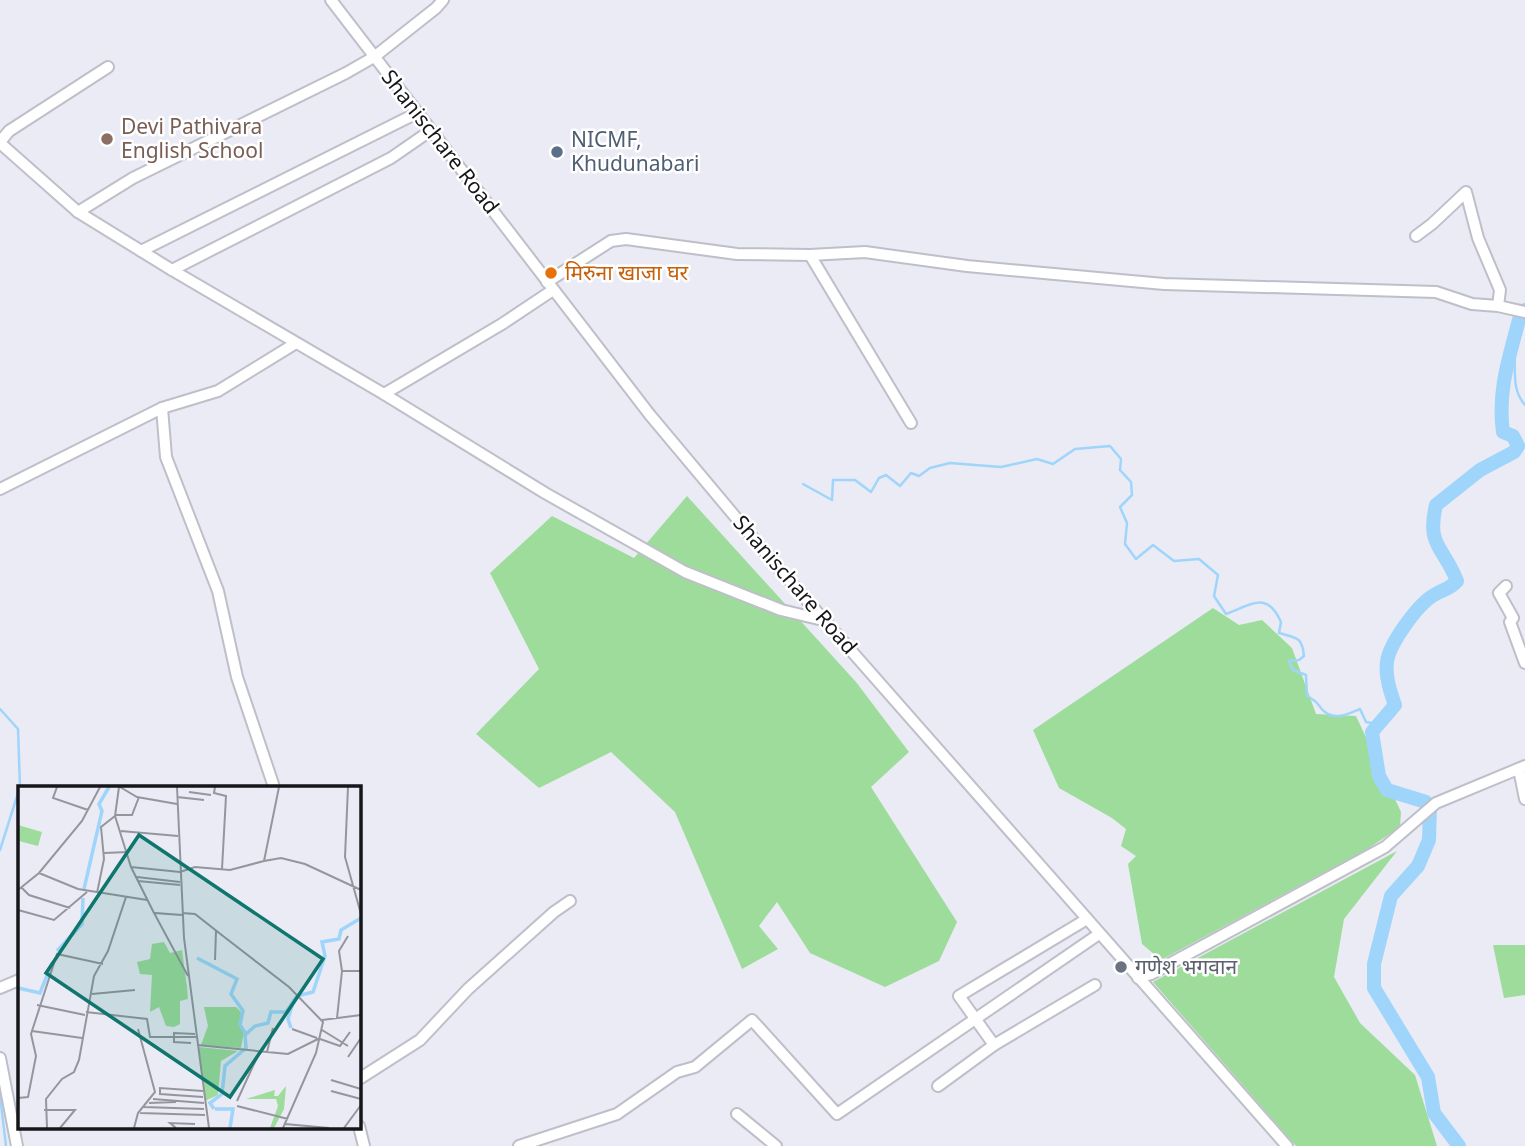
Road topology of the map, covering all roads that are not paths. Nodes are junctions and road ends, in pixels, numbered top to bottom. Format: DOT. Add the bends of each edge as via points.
graph roads {
  1 [pos="331,0"];
  2 [pos="443,0"];
  3 [pos="374,57"];
  4 [pos="108,67"];
  5 [pos="418,113"];
  6 [pos="430,131"];
  7 [pos="1,144"];
  8 [pos="78,212"];
  9 [pos="1416,236"];
  10 [pos="141,251"];
  11 [pos="810,255"];
  12 [pos="172,270"];
  13 [pos="550,286"];
  14 [pos="1498,306"];
  15 [pos="1525,312"];
  16 [pos="296,342"];
  17 [pos="384,394"];
  18 [pos="162,408"];
  19 [pos="911,423"];
  20 [pos="0,489"];
  21 [pos="1506,586"];
  22 [pos="827,621"];
  23 [pos="1525,663"];
  24 [pos="1522,767"];
  25 [pos="274,786"];
  26 [pos="1525,799"];
  27 [pos="570,901"];
  28 [pos="1087,919"];
  29 [pos="1099,934"];
  30 [pos="1138,978"];
  31 [pos="18,980"];
  32 [pos="1095,985"];
  33 [pos="0,988"];
  34 [pos="975,1018"];
  35 [pos="994,1045"];
  36 [pos="0,1058"];
  37 [pos="360,1078"];
  38 [pos="938,1086"];
  39 [pos="737,1114"];
  40 [pos="360,1128"];
  41 [pos="16,1146"];
  42 [pos="364,1146"];
  43 [pos="519,1146"];
  44 [pos="776,1146"];
  45 [pos="1287,1146"];
  1 -- 3 [label="street, Shanischare Road"];
  2 -- 3 [label="street"];
  3 -- 5 [label="street, Shanischare Road"];
  3 -- 8 [label="street" via="133,178"];
  4 -- 7 [label="street" via="9,131"];
  5 -- 6 [label="street, Shanischare Road"];
  5 -- 10 [label="street"];
  6 -- 12 [label="street" via="391,158"];
  6 -- 13 [label="street, Shanischare Road"];
  7 -- 8 [label="street"];
  8 -- 10 [label="street"];
  9 -- 14 [label="street" via="1466,192 1478,238 1500,290"];
  10 -- 12 [label="street"];
  11 -- 13 [label="street" via="737,254 626,239 611,241"];
  11 -- 14 [label="street" via="865,253 1164,284 1436,292 1472,304"];
  11 -- 19 [label="street"];
  12 -- 16 [label="street"];
  13 -- 17 [label="street" via="502,324"];
  13 -- 22 [label="street, Shanischare Road" via="650,415"];
  14 -- 15 [label="street"];
  16 -- 17 [label="street"];
  16 -- 18 [label="street" via="218,391"];
  17 -- 22 [label="street" via="685,572 762,604"];
  18 -- 20 [label="street"];
  18 -- 25 [label="street" via="166,457 218,592 237,677"];
  21 -- 23 [label="street" via="1499,593 1513,618 1510,622"];
  22 -- 28 [label="street, Shanischare Road"];
  24 -- 26 [label="street"];
  24 -- 30 [label="street" via="1436,803 1385,847"];
  27 -- 37 [label="street" via="468,989 420,1040"];
  28 -- 29 [label="street, Shanischare Road"];
  28 -- 34 [label="street" via="960,996"];
  29 -- 30 [label="street, Shanischare Road"];
  29 -- 34 [label="street"];
  30 -- 45 [label="street, Shanischare Road"];
  31 -- 33 [label="street"];
  32 -- 35 [label="street"];
  34 -- 35 [label="street"];
  34 -- 43 [label="street" via="837,1114 752,1020 695,1067 677,1072 617,1114"];
  35 -- 38 [label="street"];
  36 -- 41 [label="street"];
  39 -- 44 [label="street"];
  40 -- 42 [label="street"];
}
